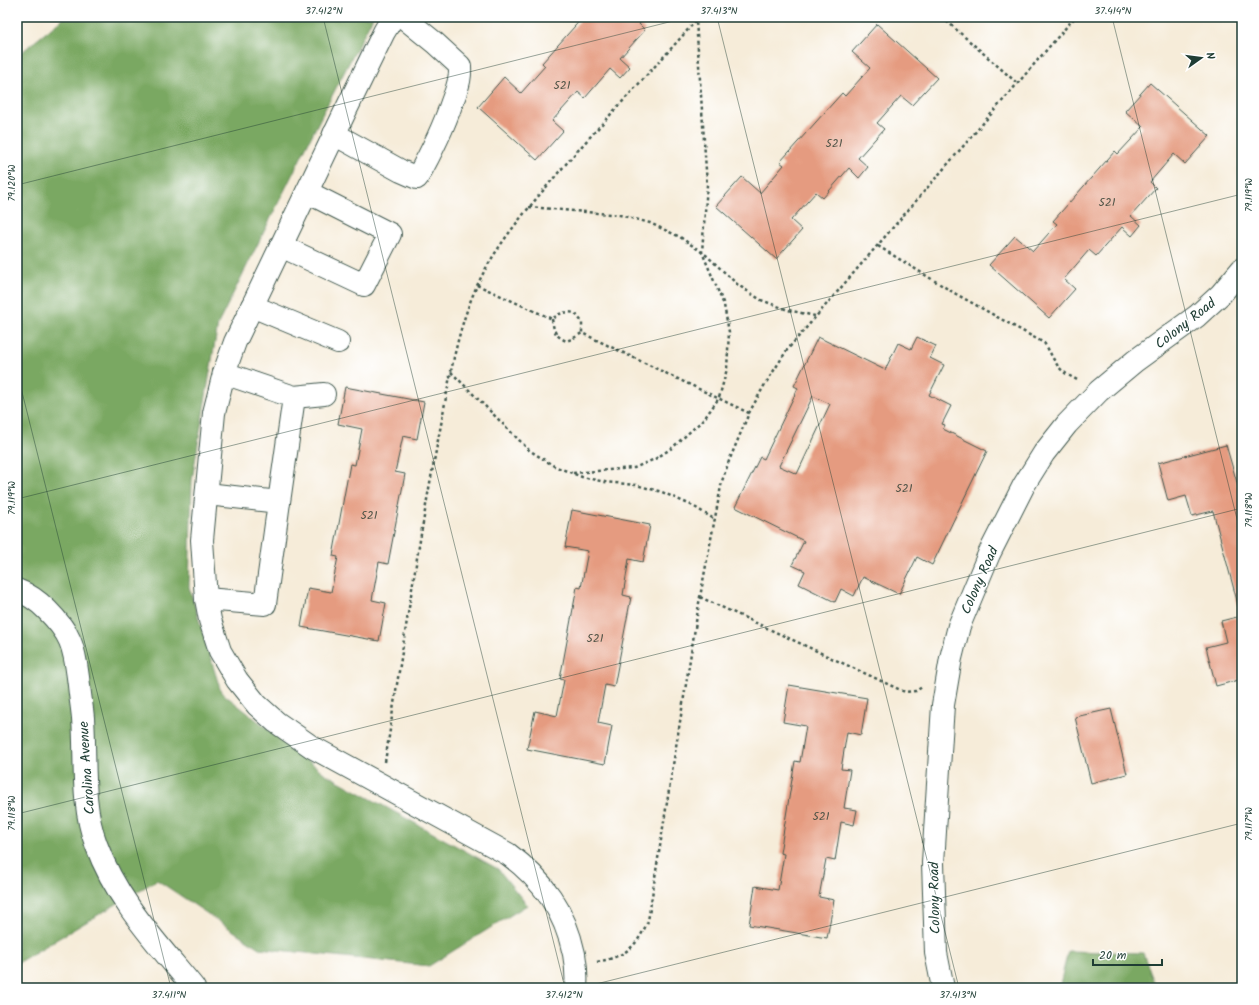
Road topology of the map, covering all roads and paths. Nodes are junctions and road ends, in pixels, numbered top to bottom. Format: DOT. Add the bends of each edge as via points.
graph roads {
  1 [pos="393,17"];
  2 [pos="403,17"];
  3 [pos="699,17"];
  4 [pos="942,17"];
  5 [pos="1076,17"];
  6 [pos="696,20"];
  7 [pos="1017,83"];
  8 [pos="334,134"];
  9 [pos="307,192"];
  10 [pos="528,207"];
  11 [pos="280,246"];
  12 [pos="878,246"];
  13 [pos="702,252"];
  14 [pos="1242,269"];
  15 [pos="477,285"];
  16 [pos="252,306"];
  17 [pos="815,316"];
  18 [pos="552,319"];
  19 [pos="582,333"];
  20 [pos="338,342"];
  21 [pos="451,372"];
  22 [pos="224,373"];
  23 [pos="1099,390"];
  24 [pos="324,394"];
  25 [pos="294,396"];
  26 [pos="719,398"];
  27 [pos="749,413"];
  28 [pos="573,473"];
  29 [pos="207,494"];
  30 [pos="278,502"];
  31 [pos="714,519"];
  32 [pos="17,590"];
  33 [pos="700,597"];
  34 [pos="206,599"];
  35 [pos="924,686"];
  36 [pos="381,785"];
  37 [pos="576,966"];
  38 [pos="194,988"];
  39 [pos="576,988"];
  40 [pos="943,988"];
  1 -- 8 [label="street"];
  2 -- 8 [label="street" via="460,66 461,77 444,126 417,178"];
  3 -- 6 [label="path"];
  4 -- 7 [label="path"];
  5 -- 7 [label="path"];
  6 -- 10 [label="path"];
  6 -- 13 [label="path" via="707,185"];
  7 -- 12 [label="path"];
  8 -- 9 [label="street"];
  9 -- 11 [label="street"];
  9 -- 11 [label="street" via="390,234 364,286"];
  10 -- 13 [label="path" via="620,215 650,223 680,237"];
  10 -- 15 [label="path" via="502,241"];
  11 -- 16 [label="street"];
  12 -- 17 [label="path"];
  12 -- 23 [label="path" via="956,294 1044,343 1065,374"];
  13 -- 17 [label="path" via="738,285 762,300 788,310"];
  13 -- 26 [label="path" via="724,305 729,332 727,369"];
  14 -- 23 [label="street, Colony Road" via="1221,294 1197,316"];
  15 -- 18 [label="path"];
  15 -- 21 [label="path" via="461,328"];
  16 -- 20 [label="street"];
  16 -- 22 [label="street"];
  17 -- 27 [label="path" via="787,350"];
  18 -- 19 [label="path" via="557,336 566,341"];
  18 -- 19 [label="path" via="560,313 575,313 582,322"];
  19 -- 26 [label="path"];
  21 -- 28 [label="path" via="529,450 554,466"];
  21 -- 36 [label="path" via="432,471"];
  22 -- 25 [label="street"];
  22 -- 29 [label="street" via="214,414"];
  23 -- 40 [label="street, Colony Road" via="1044,453 1024,485 989,554 959,626 943,705 933,863 936,953"];
  24 -- 25 [label="street"];
  25 -- 30 [label="street"];
  26 -- 27 [label="path"];
  26 -- 28 [label="path" via="704,419 672,448 655,459 634,468"];
  27 -- 31 [label="path" via="722,481"];
  28 -- 31 [label="path" via="662,492"];
  29 -- 30 [label="street"];
  29 -- 34 [label="street" via="202,540"];
  30 -- 34 [label="street" via="265,604"];
  31 -- 33 [label="path"];
  32 -- 38 [label="street, Carolina Avenue" via="42,604 58,621 70,641 76,659 83,717 87,808 95,843 109,876 131,911"];
  33 -- 35 [label="path" via="905,692 916,691"];
  33 -- 37 [label="path" via="648,921 641,937 629,950 614,958"];
  34 -- 36 [label="street" via="220,651 237,680 257,706 312,747"];
  36 -- 37 [label="street" via="508,854 522,865 543,886 560,910 571,938"];
  37 -- 39 [label="street"];
}
